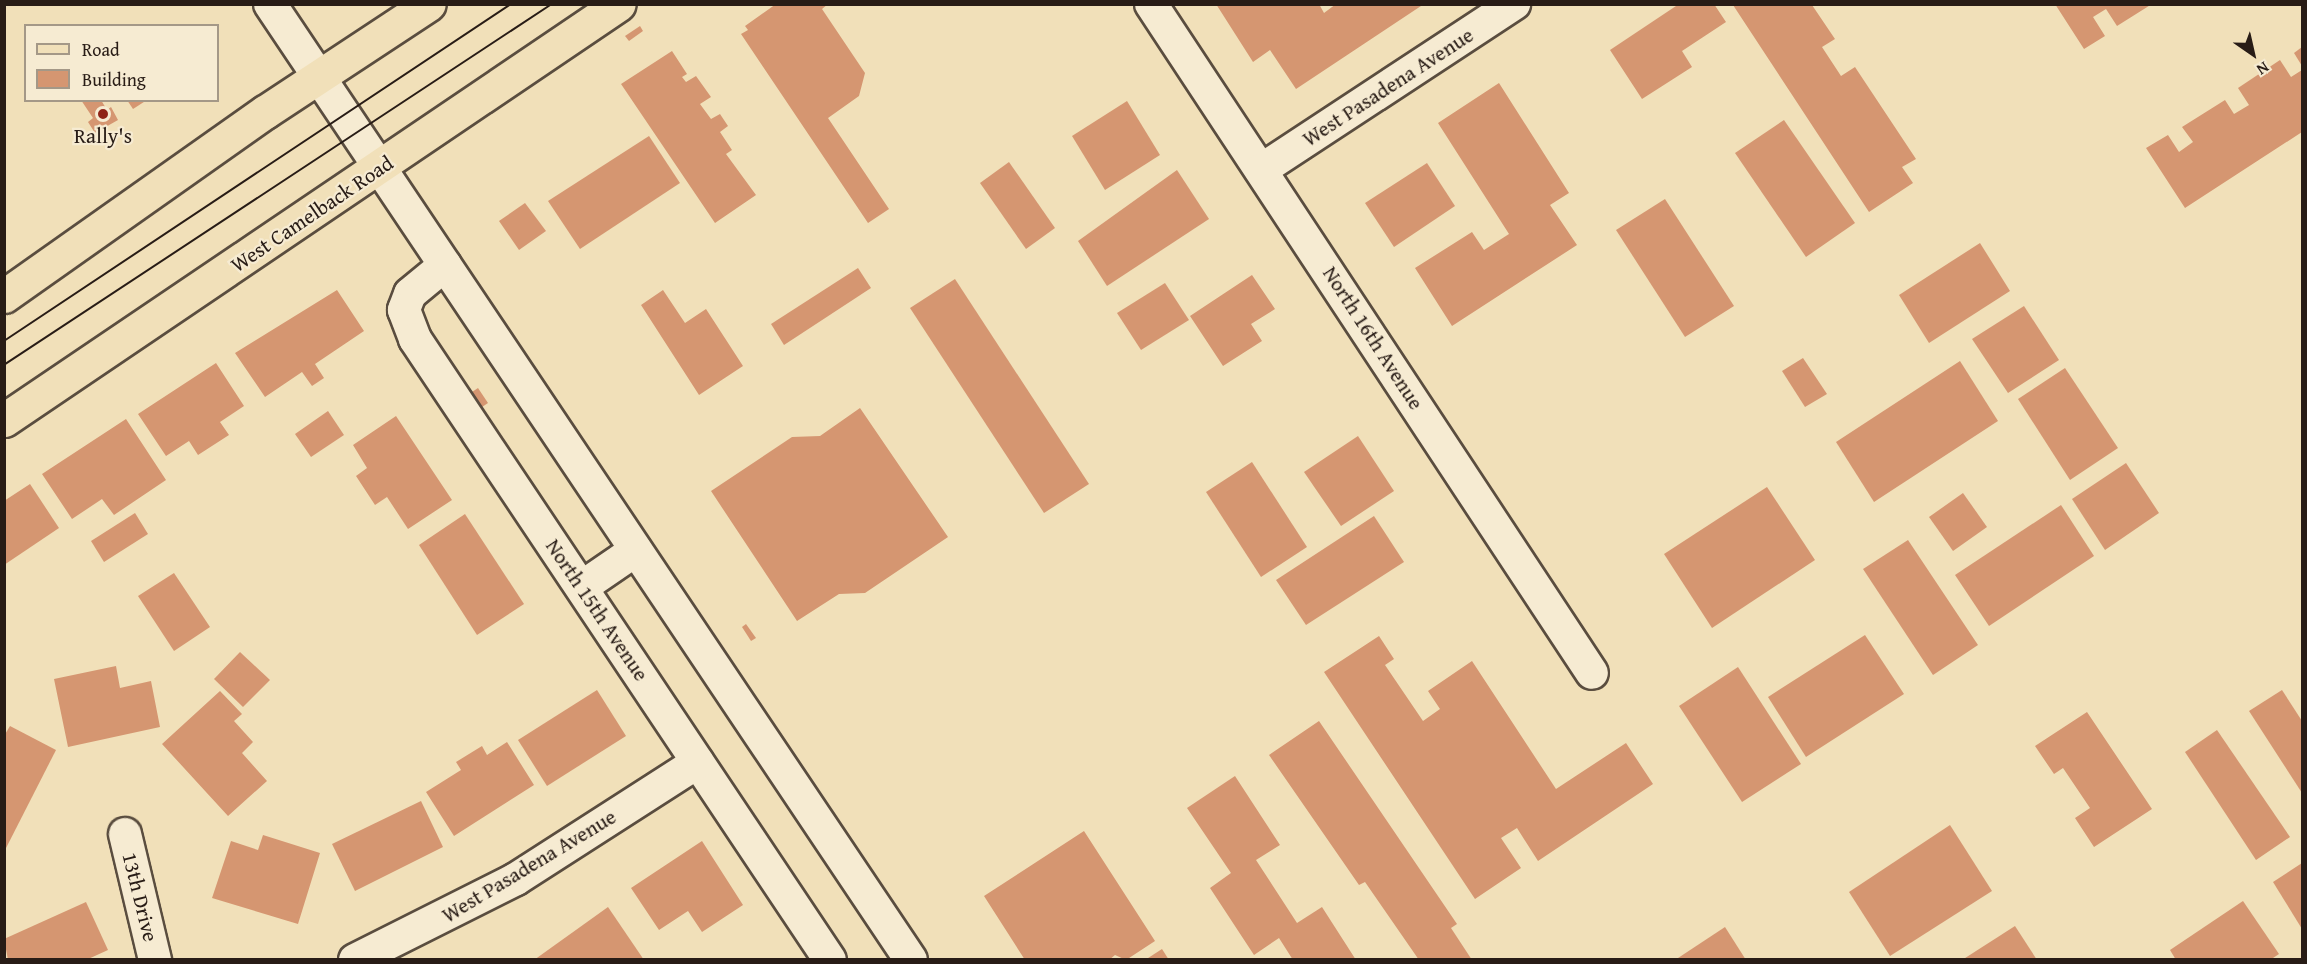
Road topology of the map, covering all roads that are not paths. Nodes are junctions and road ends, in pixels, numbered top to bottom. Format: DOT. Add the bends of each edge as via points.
graph roads {
  1 [pos="270,4"];
  2 [pos="429,4"];
  3 [pos="619,4"];
  4 [pos="1151,4"];
  5 [pos="1514,4"];
  6 [pos="319,77"];
  7 [pos="380,168"];
  8 [pos="1261,170"];
  9 [pos="446,265"];
  10 [pos="4,296"];
  11 [pos="4,420"];
  12 [pos="636,550"];
  13 [pos="582,587"];
  14 [pos="1592,674"];
  15 [pos="698,762"];
  16 [pos="125,834"];
  17 [pos="155,960"];
  18 [pos="356,960"];
  19 [pos="830,960"];
  20 [pos="911,960"];
  1 -- 6 [label="street"];
  2 -- 6 [label="main road"];
  3 -- 7 [label="main road, West Camelback Road"];
  4 -- 8 [label="street, North 16th Avenue"];
  5 -- 8 [label="street, West Pasadena Avenue"];
  6 -- 7 [label="street"];
  6 -- 10 [label="main road"];
  7 -- 9 [label="street"];
  7 -- 11 [label="main road, West Camelback Road"];
  8 -- 14 [label="street, North 16th Avenue"];
  9 -- 12 [label="street"];
  9 -- 13 [label="street, North 15th Avenue" via="410,294 404,310 416,339"];
  12 -- 13 [label="street"];
  12 -- 20 [label="street"];
  13 -- 15 [label="street, North 15th Avenue"];
  15 -- 18 [label="street, West Pasadena Avenue" via="516,879"];
  15 -- 19 [label="street, North 15th Avenue"];
  16 -- 17 [label="street, 13th Drive"];
}
